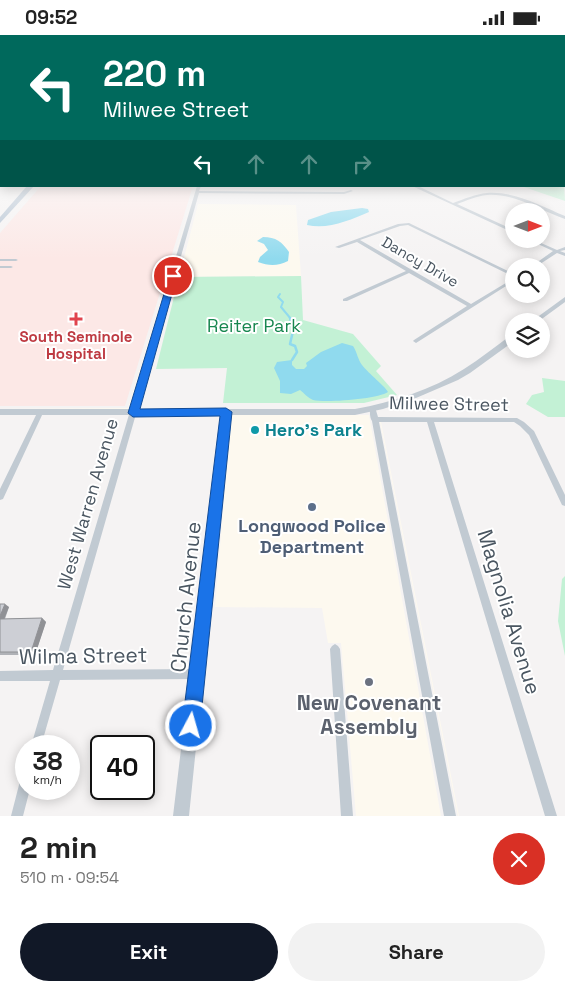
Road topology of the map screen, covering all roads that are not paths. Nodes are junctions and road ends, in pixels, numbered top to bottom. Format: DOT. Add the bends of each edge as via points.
graph roads {
  1 [pos="22,187"];
  2 [pos="30,187"];
  3 [pos="328,187"];
  4 [pos="416,187"];
  5 [pos="198,189"];
  6 [pos="351,191"];
  7 [pos="329,193"];
  8 [pos="454,205"];
  9 [pos="0,210"];
  10 [pos="565,217"];
  11 [pos="0,221"];
  12 [pos="505,228"];
  13 [pos="357,240"];
  14 [pos="337,247"];
  15 [pos="550,248"];
  16 [pos="565,248"];
  17 [pos="557,251"];
  18 [pos="565,255"];
  19 [pos="546,258"];
  20 [pos="0,260"];
  21 [pos="16,260"];
  22 [pos="0,267"];
  23 [pos="11,267"];
  24 [pos="409,271"];
  25 [pos="505,272"];
  26 [pos="505,283"];
  27 [pos="565,299"];
  28 [pos="346,300"];
  29 [pos="470,306"];
  30 [pos="546,313"];
  31 [pos="416,341"];
  32 [pos="505,343"];
  33 [pos="373,409"];
  34 [pos="0,412"];
  35 [pos="226,412"];
  36 [pos="40,413"];
  37 [pos="133,413"];
  38 [pos="374,419"];
  39 [pos="430,420"];
  40 [pos="0,497"];
  41 [pos="565,503"];
  42 [pos="335,649"];
  43 [pos="197,673"];
  44 [pos="56,675"];
  45 [pos="0,676"];
  46 [pos="39,735"];
  47 [pos="21,800"];
  48 [pos="17,816"];
  49 [pos="181,816"];
  50 [pos="347,816"];
  51 [pos="450,816"];
  52 [pos="551,816"];
  1 -- 9 [label="main road"];
  2 -- 11 [label="main road"];
  3 -- 7 [label="street"];
  4 -- 8 [label="street"];
  5 -- 7 [label="street"];
  5 -- 37 [label="street, West Warren Avenue"];
  6 -- 7 [label="street"];
  8 -- 10 [label="street" via="481,195 499,193"];
  8 -- 12 [label="street"];
  13 -- 14 [label="street"];
  13 -- 24 [label="street, Dancy Drive"];
  13 -- 25 [label="street" via="409,224"];
  15 -- 17 [label="street"];
  16 -- 17 [label="street"];
  17 -- 18 [label="street"];
  17 -- 19 [label="street"];
  20 -- 21 [label="street"];
  22 -- 23 [label="street"];
  24 -- 28 [label="street"];
  24 -- 29 [label="street, Dancy Drive"];
  26 -- 29 [label="street"];
  27 -- 30 [label="street"];
  29 -- 31 [label="street"];
  32 -- 33 [label="street" via="449,380"];
  33 -- 35 [label="street, Milwee Street"];
  33 -- 38 [label="street"];
  34 -- 36 [label="street, Milwee Street"];
  35 -- 37 [label="street, Milwee Street"];
  35 -- 43 [label="street, Church Avenue"];
  36 -- 37 [label="street, Milwee Street"];
  36 -- 40 [label="street"];
  37 -- 44 [label="street, West Warren Avenue"];
  38 -- 39 [label="street, Milwee Street"];
  38 -- 51 [label="street"];
  39 -- 41 [label="street, Milwee Street" via="507,419 522,424 532,433"];
  39 -- 52 [label="street, Magnolia Avenue"];
  42 -- 50 [label="street"];
  43 -- 44 [label="street, Wilma Street"];
  43 -- 49 [label="street, Church Avenue"];
  44 -- 45 [label="street, Wilma Street"];
  44 -- 46 [label="street, West Warren Avenue"];
  47 -- 48 [label="street"];
}
